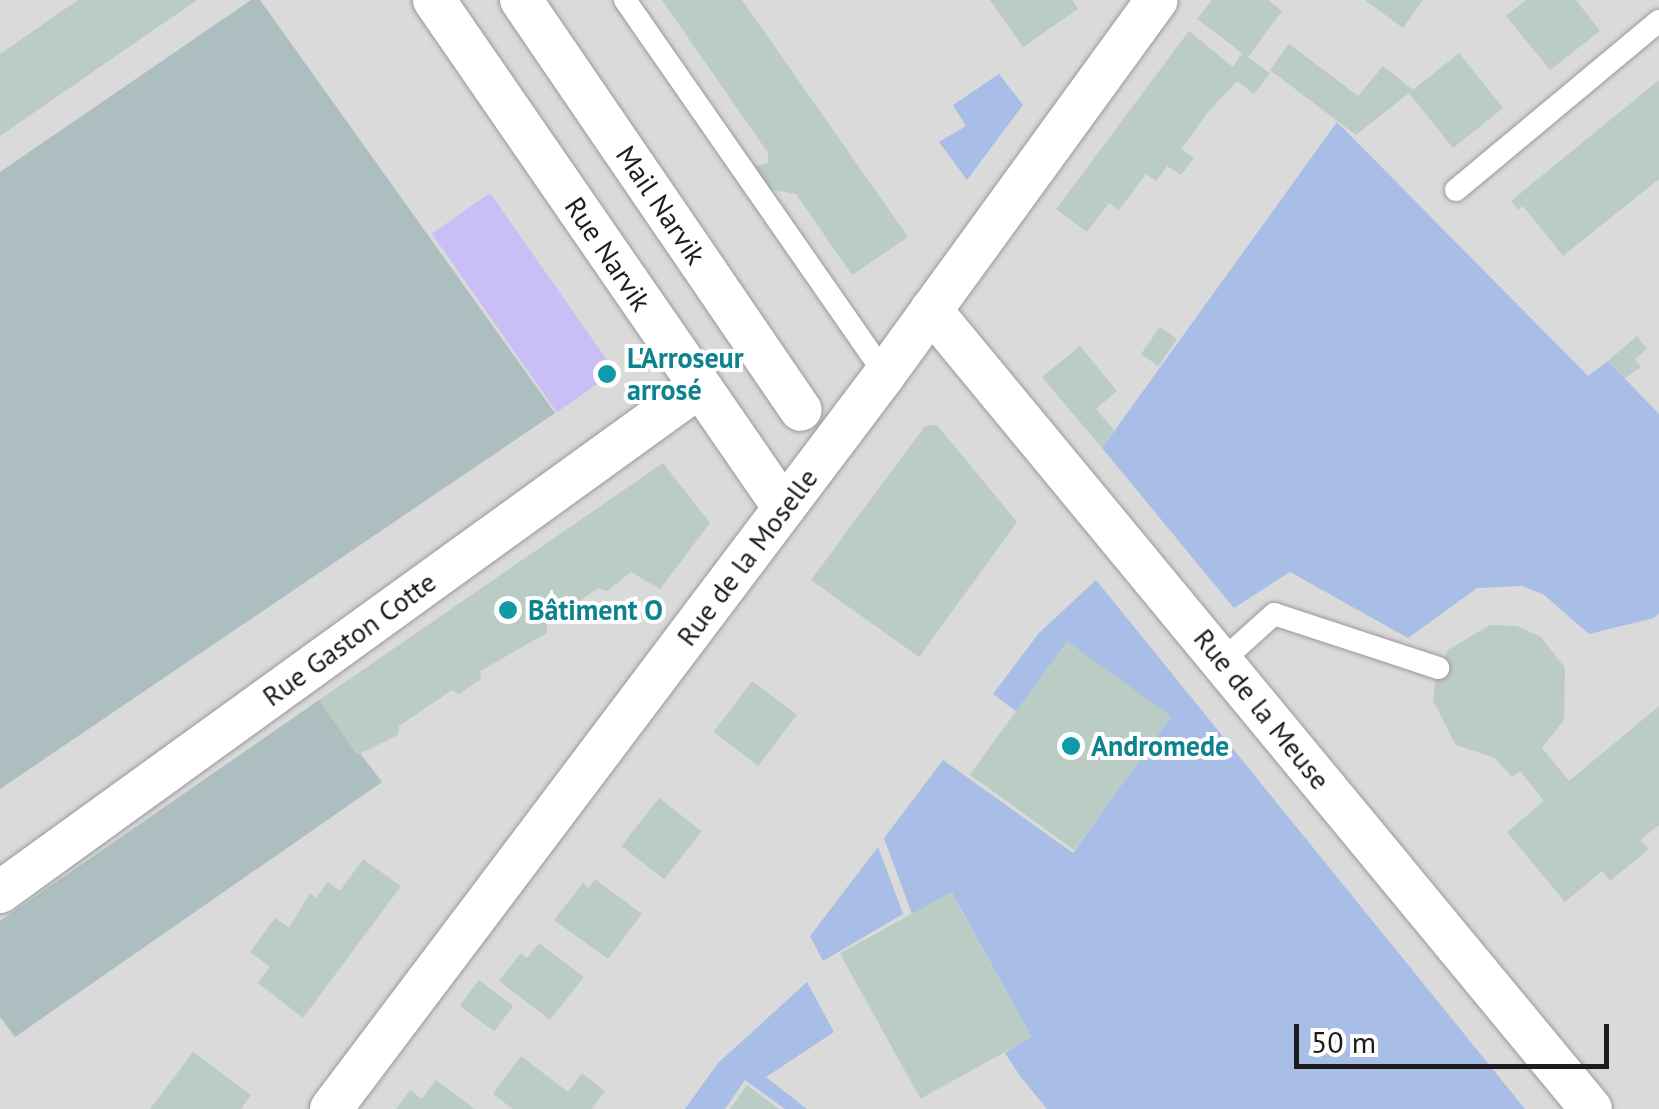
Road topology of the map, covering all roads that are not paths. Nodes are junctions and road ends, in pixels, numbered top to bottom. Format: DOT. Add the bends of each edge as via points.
graph roads {
  1 [pos="434,0"];
  2 [pos="522,0"];
  3 [pos="625,0"];
  4 [pos="1157,0"];
  5 [pos="1659,21"];
  6 [pos="1456,190"];
  7 [pos="931,310"];
  8 [pos="885,374"];
  9 [pos="699,387"];
  10 [pos="801,410"];
  11 [pos="784,508"];
  12 [pos="1222,661"];
  13 [pos="1438,668"];
  14 [pos="0,892"];
  15 [pos="331,1109"];
  16 [pos="1591,1109"];
  1 -- 9 [label="street, Rue Narvik"];
  2 -- 10 [label="street, Mail Narvik"];
  3 -- 8 [label="lane"];
  4 -- 7 [label="street, Rue de la Moselle"];
  5 -- 6 [label="lane"];
  7 -- 8 [label="street, Rue de la Moselle"];
  7 -- 12 [label="street, Rue de la Meuse"];
  8 -- 11 [label="street, Rue de la Moselle"];
  9 -- 11 [label="street, Rue Narvik"];
  9 -- 14 [label="street, Rue Gaston Cotte"];
  11 -- 15 [label="street, Rue de la Moselle"];
  12 -- 13 [label="lane" via="1274,614"];
  12 -- 16 [label="street, Rue de la Meuse"];
}
